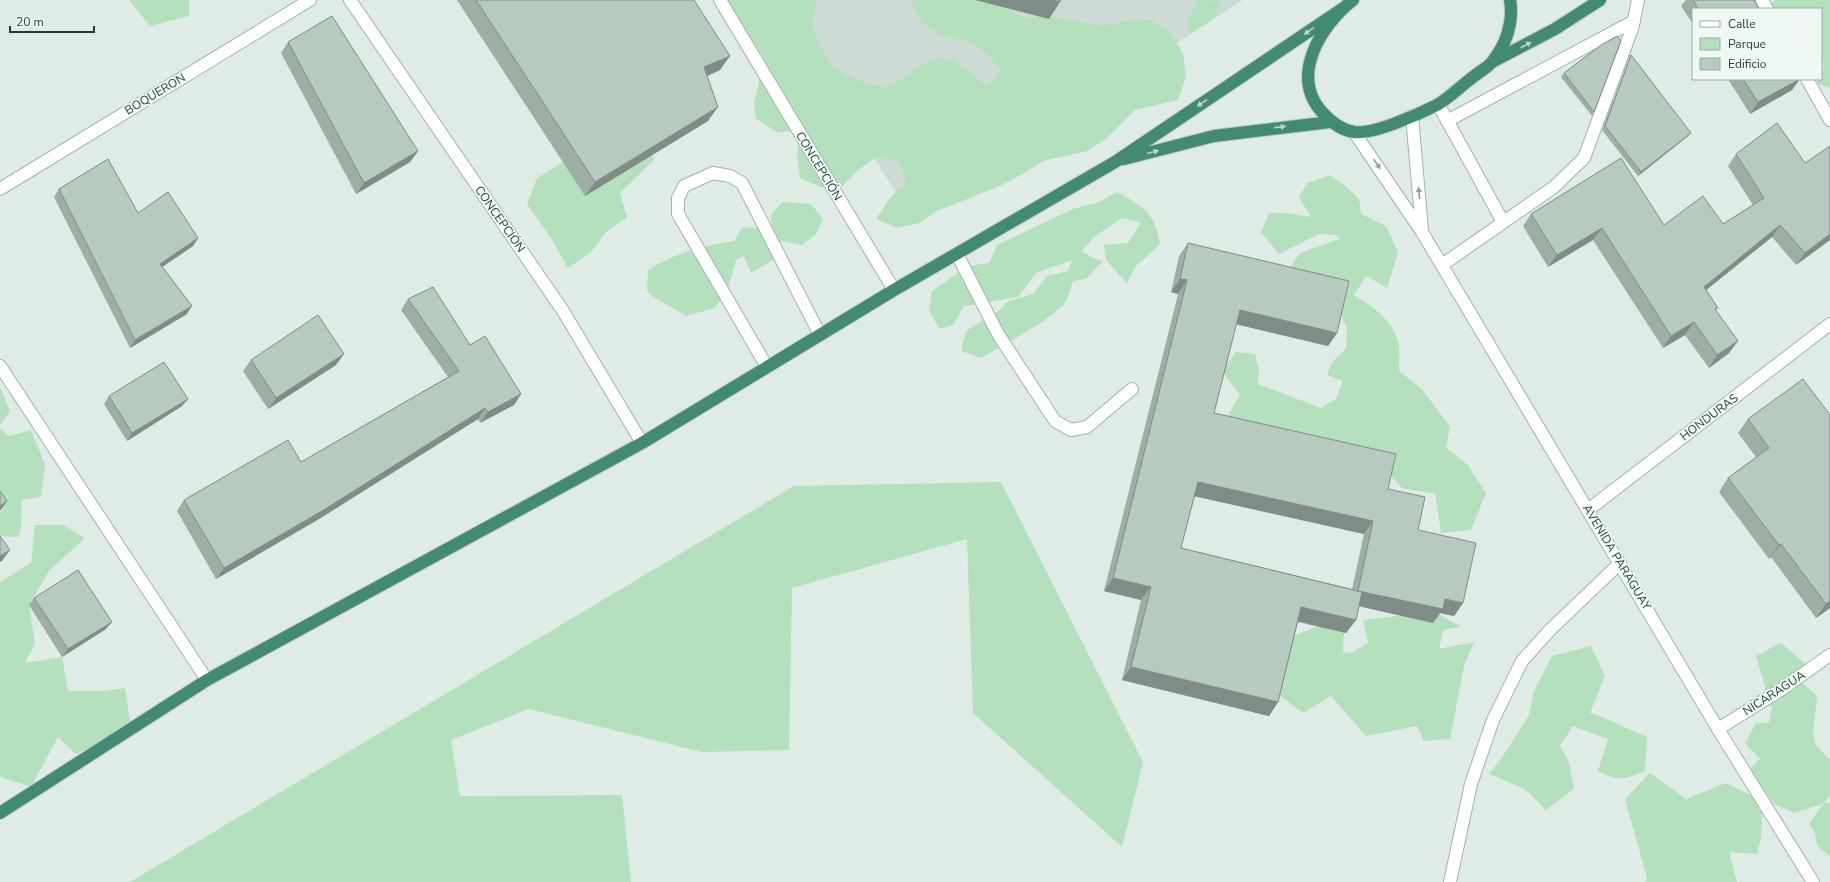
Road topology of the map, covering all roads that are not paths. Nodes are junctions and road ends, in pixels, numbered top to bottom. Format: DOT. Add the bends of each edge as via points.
graph roads {
  1 [pos="310,0"];
  2 [pos="350,0"];
  3 [pos="720,0"];
  4 [pos="1353,0"];
  5 [pos="1510,0"];
  6 [pos="1600,0"];
  7 [pos="1638,0"];
  8 [pos="1342,9"];
  9 [pos="1634,21"];
  10 [pos="1491,63"];
  11 [pos="1808,80"];
  12 [pos="1438,104"];
  13 [pos="1412,116"];
  14 [pos="1830,120"];
  15 [pos="1447,121"];
  16 [pos="1330,122"];
  17 [pos="1354,132"];
  18 [pos="1115,162"];
  19 [pos="0,189"];
  20 [pos="1503,222"];
  21 [pos="1422,232"];
  22 [pos="957,254"];
  23 [pos="1442,265"];
  24 [pos="894,290"];
  25 [pos="1830,324"];
  26 [pos="820,335"];
  27 [pos="0,366"];
  28 [pos="767,367"];
  29 [pos="1132,389"];
  30 [pos="642,443"];
  31 [pos="1588,510"];
  32 [pos="1620,563"];
  33 [pos="1830,655"];
  34 [pos="207,680"];
  35 [pos="1718,729"];
  36 [pos="0,813"];
  37 [pos="1450,882"];
  38 [pos="1813,882"];
  1 -- 19 [label="street, BOQUERON"];
  2 -- 30 [label="street, CONCEPCIÓN" via="563,311"];
  3 -- 24 [label="street, CONCEPCIÓN"];
  4 -- 8 [label="highway"];
  5 -- 10 [label="highway" via="1511,23 1508,34"];
  10 -- 6 [label="highway, one-way" via="1555,29"];
  7 -- 9 [label="street"];
  8 -- 16 [label="highway" via="1310,56 1308,73 1308,86 1315,104"];
  8 -- 18 [label="highway, one-way"];
  9 -- 15 [label="street"];
  9 -- 20 [label="street" via="1584,158 1554,187"];
  10 -- 12 [label="highway"];
  11 -- 14 [label="street"];
  12 -- 13 [label="highway"];
  12 -- 15 [label="street"];
  13 -- 17 [label="highway" via="1379,129"];
  21 -- 13 [label="street, one-way"];
  15 -- 20 [label="street"];
  16 -- 17 [label="highway"];
  18 -- 16 [label="highway, one-way" via="1214,136"];
  17 -- 21 [label="street, AVENIDA PARAGUAY, one-way"];
  18 -- 22 [label="highway"];
  20 -- 23 [label="street"];
  21 -- 23 [label="street, AVENIDA PARAGUAY"];
  22 -- 24 [label="highway"];
  22 -- 29 [label="street" via="998,334 1055,421 1072,430 1087,427"];
  23 -- 31 [label="street, AVENIDA PARAGUAY"];
  24 -- 26 [label="highway"];
  25 -- 31 [label="street, HONDURAS"];
  26 -- 28 [label="highway"];
  26 -- 28 [label="street" via="742,183 730,176 712,173 684,186 678,198 678,214"];
  27 -- 34 [label="street"];
  28 -- 30 [label="highway"];
  30 -- 34 [label="highway"];
  31 -- 32 [label="street, AVENIDA PARAGUAY"];
  32 -- 35 [label="street, AVENIDA PARAGUAY"];
  32 -- 37 [label="street" via="1550,630 1522,661 1493,720 1471,784"];
  33 -- 35 [label="street, NICARAGUA"];
  34 -- 36 [label="highway"];
  35 -- 38 [label="street, AVENIDA PARAGUAY"];
}
